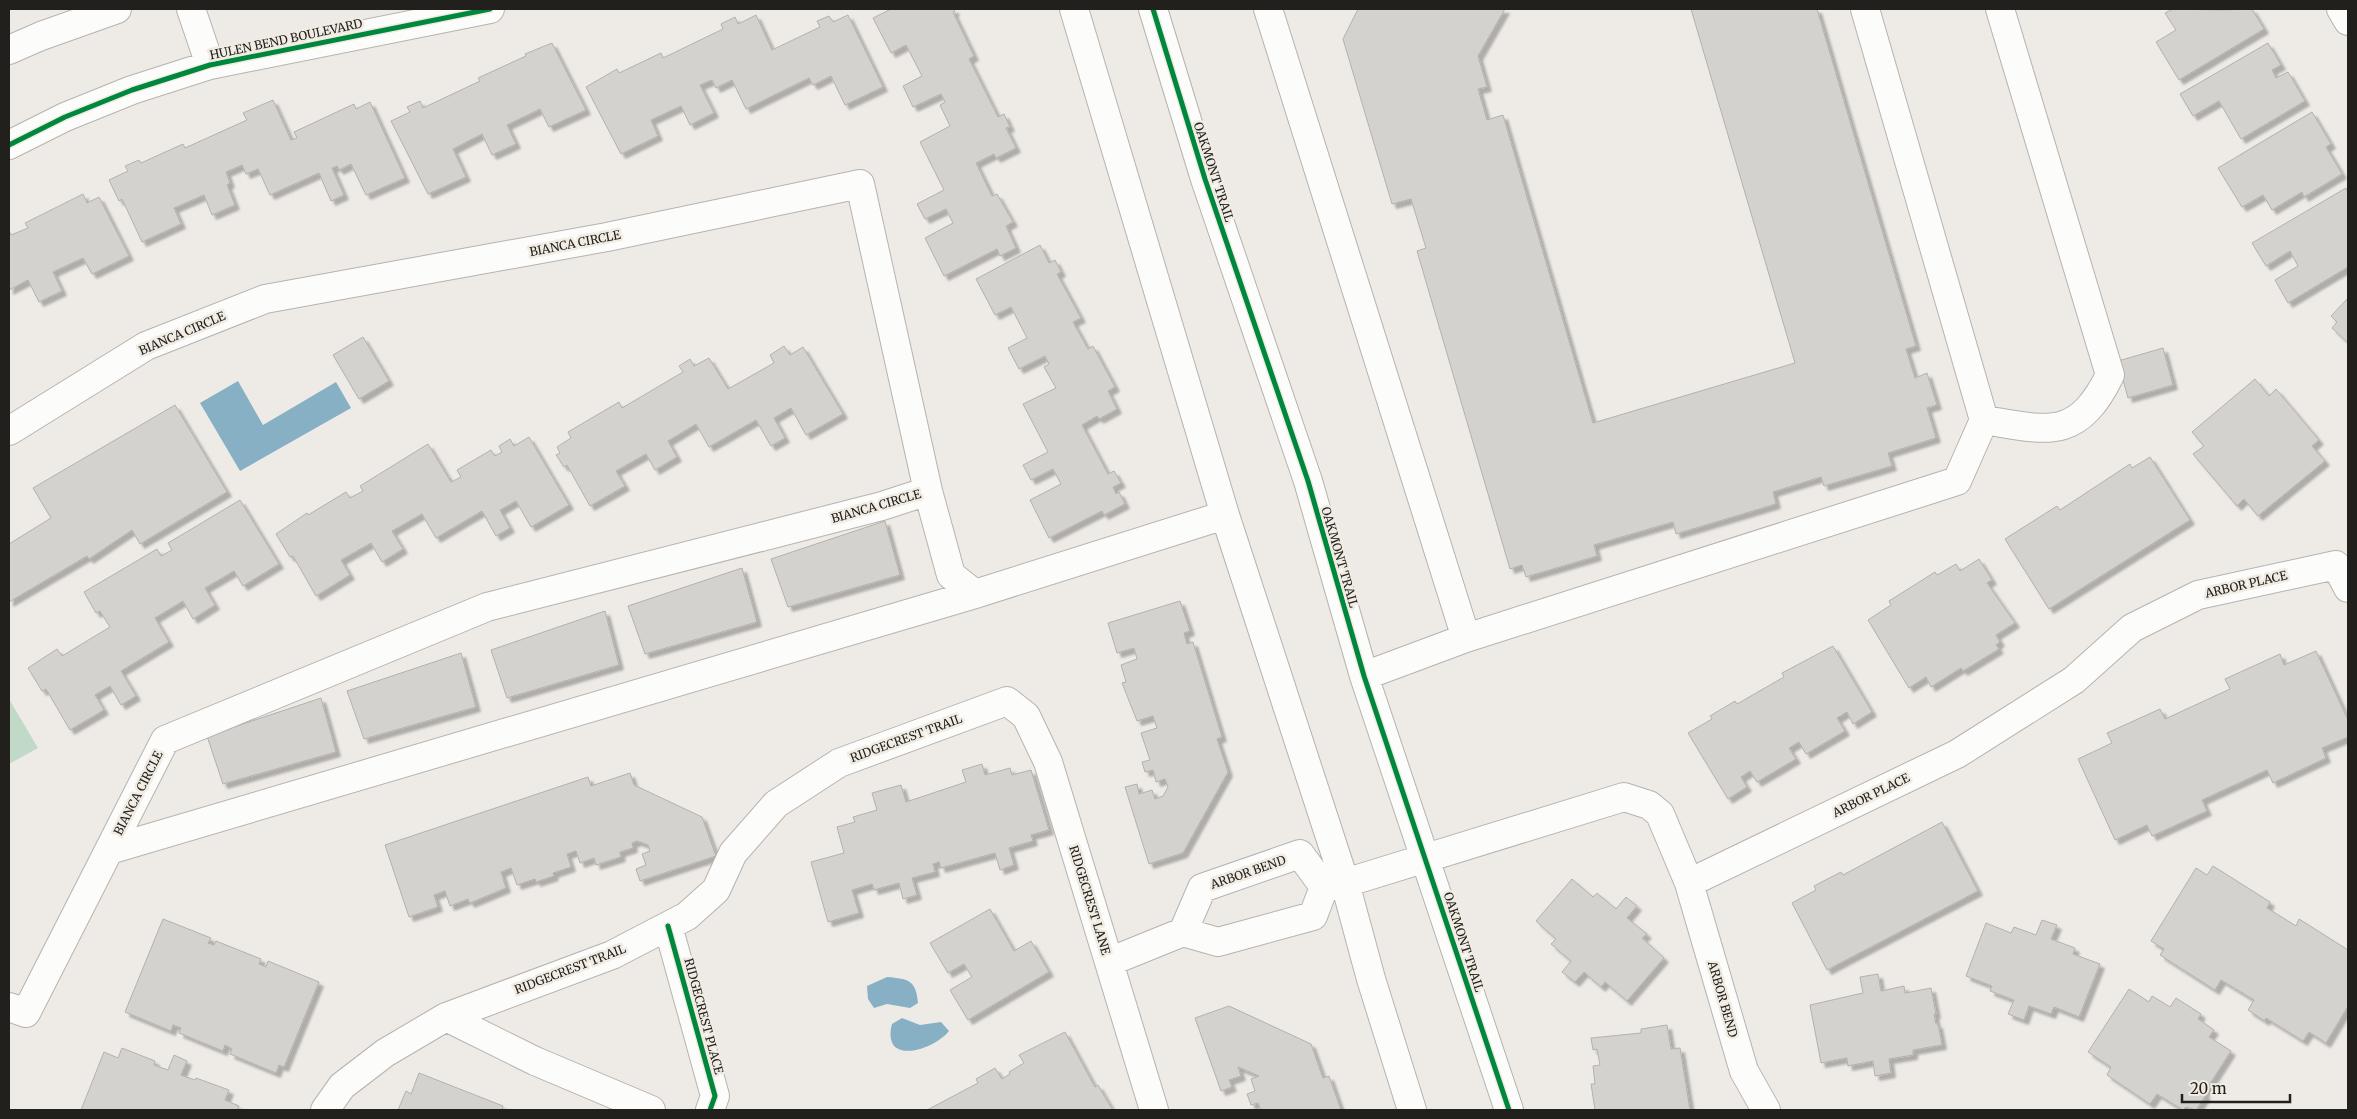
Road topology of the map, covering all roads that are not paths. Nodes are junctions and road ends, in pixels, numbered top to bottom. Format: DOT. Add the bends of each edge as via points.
graph roads {
  1 [pos="117,9"];
  2 [pos="191,9"];
  3 [pos="490,9"];
  4 [pos="1074,9"];
  5 [pos="1153,9"];
  6 [pos="1268,9"];
  7 [pos="1865,9"];
  8 [pos="2000,9"];
  9 [pos="2341,9"];
  10 [pos="2348,21"];
  11 [pos="9,50"];
  12 [pos="210,65"];
  13 [pos="9,145"];
  14 [pos="1984,420"];
  15 [pos="9,431"];
  16 [pos="928,491"];
  17 [pos="1225,515"];
  18 [pos="2342,576"];
  19 [pos="975,594"];
  20 [pos="1466,638"];
  21 [pos="1364,676"];
  22 [pos="1007,701"];
  23 [pos="109,850"];
  24 [pos="1425,858"];
  25 [pos="1689,883"];
  26 [pos="1335,885"];
  27 [pos="668,926"];
  28 [pos="1183,932"];
  29 [pos="1109,962"];
  30 [pos="9,1007"];
  31 [pos="446,1017"];
  32 [pos="325,1110"];
  33 [pos="651,1110"];
  34 [pos="710,1110"];
  35 [pos="1154,1110"];
  36 [pos="1412,1110"];
  37 [pos="1509,1110"];
  38 [pos="1766,1110"];
  1 -- 11 [label="street"];
  2 -- 12 [label="street"];
  3 -- 12 [label="street, HULEN BEND BOULEVARD"];
  4 -- 17 [label="street"];
  5 -- 21 [label="street, OAKMONT TRAIL" via="1205,179 1308,481"];
  6 -- 20 [label="street"];
  7 -- 14 [label="street"];
  8 -- 14 [label="street" via="2110,375 2100,395 2083,416 2063,426 2046,429"];
  9 -- 10 [label="street"];
  12 -- 13 [label="street, HULEN BEND BOULEVARD" via="115,97"];
  14 -- 20 [label="street" via="1957,481"];
  15 -- 16 [label="street, BIANCA CIRCLE" via="146,346 265,299 607,237 860,184"];
  16 -- 19 [label="street, BIANCA CIRCLE" via="951,575"];
  16 -- 23 [label="street, BIANCA CIRCLE" via="882,506 487,607 165,740"];
  17 -- 19 [label="street"];
  17 -- 26 [label="street"];
  18 -- 25 [label="street, ARBOR PLACE" via="2198,595 2132,628 2074,680 1957,754"];
  19 -- 23 [label="street"];
  20 -- 21 [label="street"];
  21 -- 24 [label="street, OAKMONT TRAIL"];
  22 -- 27 [label="street, RIDGECREST TRAIL" via="839,763 776,804 733,854 716,890 687,916"];
  22 -- 29 [label="street, RIDGECREST LANE" via="1026,716 1048,762"];
  23 -- 30 [label="street, BIANCA CIRCLE" via="26,1012"];
  24 -- 25 [label="street" via="1624,797 1649,805 1660,814"];
  24 -- 26 [label="street"];
  24 -- 37 [label="street, OAKMONT TRAIL"];
  25 -- 38 [label="street, ARBOR BEND" via="1744,1071"];
  26 -- 28 [label="street" via="1313,916 1218,942"];
  26 -- 28 [label="street, ARBOR BEND" via="1300,854 1202,888"];
  26 -- 36 [label="street" via="1371,979"];
  27 -- 31 [label="street, RIDGECREST TRAIL" via="612,955"];
  27 -- 34 [label="street, RIDGECREST PLACE" via="716,1096"];
  28 -- 29 [label="street"];
  29 -- 35 [label="street, RIDGECREST LANE"];
  31 -- 32 [label="street, RIDGECREST TRAIL" via="385,1054 342,1086"];
  31 -- 33 [label="street" via="535,1061"];
}
